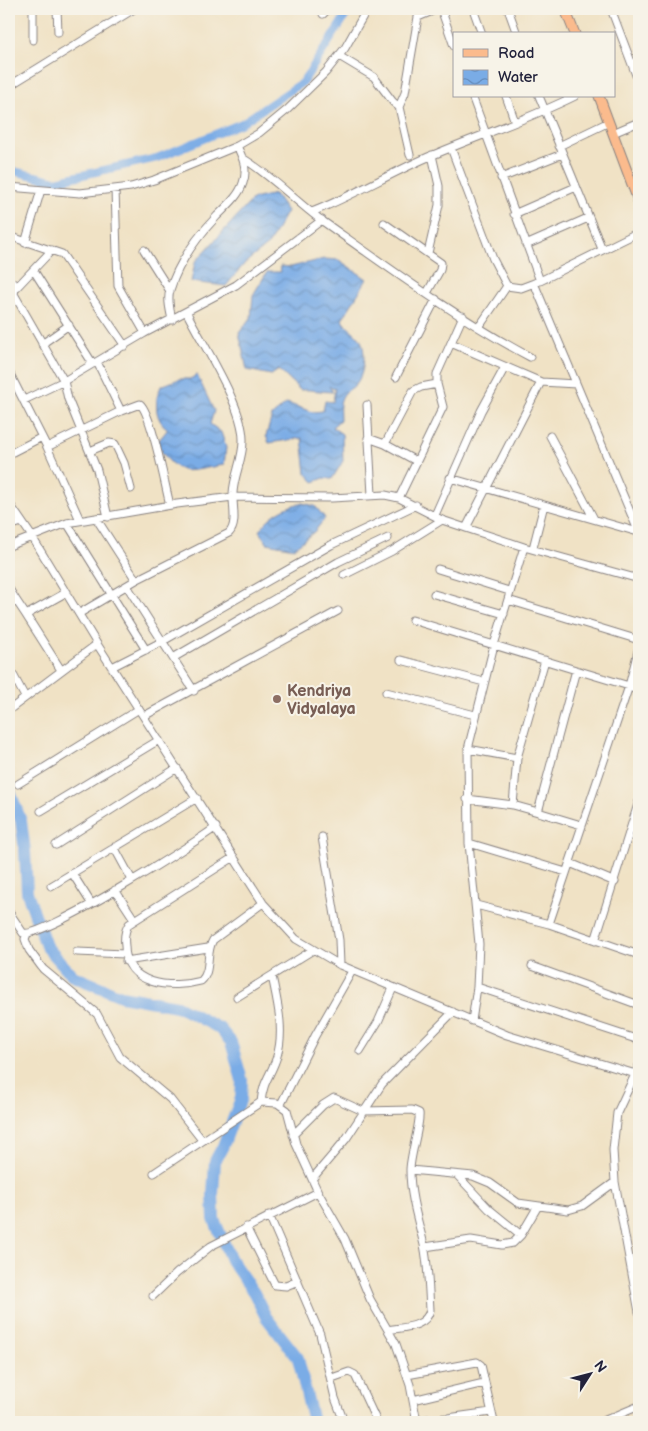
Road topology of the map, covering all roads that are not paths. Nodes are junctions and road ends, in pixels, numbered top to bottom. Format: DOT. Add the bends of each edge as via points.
graph roads {
  1 [pos="33,9"];
  2 [pos="58,9"];
  3 [pos="134,9"];
  4 [pos="367,9"];
  5 [pos="437,9"];
  6 [pos="441,9"];
  7 [pos="473,9"];
  8 [pos="508,9"];
  9 [pos="611,9"];
  10 [pos="568,10"];
  11 [pos="58,32"];
  12 [pos="481,32"];
  13 [pos="516,32"];
  14 [pos="574,32"];
  15 [pos="33,40"];
  16 [pos="453,43"];
  17 [pos="9,46"];
  18 [pos="9,56"];
  19 [pos="339,56"];
  20 [pos="639,83"];
  21 [pos="9,86"];
  22 [pos="473,98"];
  23 [pos="507,98"];
  24 [pos="540,98"];
  25 [pos="571,98"];
  26 [pos="600,98"];
  27 [pos="399,107"];
  28 [pos="545,111"];
  29 [pos="515,122"];
  30 [pos="609,122"];
  31 [pos="639,122"];
  32 [pos="613,133"];
  33 [pos="486,135"];
  34 [pos="237,146"];
  35 [pos="559,146"];
  36 [pos="451,148"];
  37 [pos="562,154"];
  38 [pos="410,155"];
  39 [pos="432,155"];
  40 [pos="244,159"];
  41 [pos="501,178"];
  42 [pos="9,187"];
  43 [pos="576,187"];
  44 [pos="115,189"];
  45 [pos="41,190"];
  46 [pos="639,204"];
  47 [pos="312,212"];
  48 [pos="514,214"];
  49 [pos="588,218"];
  50 [pos="322,220"];
  51 [pos="384,223"];
  52 [pos="639,232"];
  53 [pos="9,236"];
  54 [pos="25,243"];
  55 [pos="526,245"];
  56 [pos="602,249"];
  57 [pos="52,250"];
  58 [pos="144,250"];
  59 [pos="428,252"];
  60 [pos="34,271"];
  61 [pos="9,281"];
  62 [pos="537,282"];
  63 [pos="18,286"];
  64 [pos="507,286"];
  65 [pos="170,291"];
  66 [pos="427,293"];
  67 [pos="436,299"];
  68 [pos="187,313"];
  69 [pos="463,316"];
  70 [pos="172,320"];
  71 [pos="69,325"];
  72 [pos="479,326"];
  73 [pos="145,333"];
  74 [pos="451,343"];
  75 [pos="42,344"];
  76 [pos="125,346"];
  77 [pos="530,357"];
  78 [pos="95,363"];
  79 [pos="505,367"];
  80 [pos="9,372"];
  81 [pos="396,377"];
  82 [pos="64,381"];
  83 [pos="541,382"];
  84 [pos="437,384"];
  85 [pos="576,384"];
  86 [pos="24,400"];
  87 [pos="367,405"];
  88 [pos="121,410"];
  89 [pos="80,430"];
  90 [pos="550,436"];
  91 [pos="42,437"];
  92 [pos="368,438"];
  93 [pos="385,444"];
  94 [pos="47,447"];
  95 [pos="90,451"];
  96 [pos="9,454"];
  97 [pos="416,461"];
  98 [pos="450,478"];
  99 [pos="485,488"];
  100 [pos="130,489"];
  101 [pos="372,495"];
  102 [pos="233,497"];
  103 [pos="399,498"];
  104 [pos="9,503"];
  105 [pos="170,505"];
  106 [pos="416,505"];
  107 [pos="544,505"];
  108 [pos="434,515"];
  109 [pos="108,517"];
  110 [pos="96,518"];
  111 [pos="594,519"];
  112 [pos="80,520"];
  113 [pos="442,520"];
  114 [pos="22,522"];
  115 [pos="67,523"];
  116 [pos="9,526"];
  117 [pos="466,528"];
  118 [pos="639,532"];
  119 [pos="31,535"];
  120 [pos="388,538"];
  121 [pos="9,546"];
  122 [pos="524,547"];
  123 [pos="533,548"];
  124 [pos="438,569"];
  125 [pos="344,575"];
  126 [pos="639,579"];
  127 [pos="136,580"];
  128 [pos="127,586"];
  129 [pos="9,589"];
  130 [pos="509,591"];
  131 [pos="67,592"];
  132 [pos="434,594"];
  133 [pos="112,595"];
  134 [pos="16,600"];
  135 [pos="508,600"];
  136 [pos="9,606"];
  137 [pos="338,611"];
  138 [pos="80,613"];
  139 [pos="504,614"];
  140 [pos="26,616"];
  141 [pos="412,620"];
  142 [pos="639,640"];
  143 [pos="163,641"];
  144 [pos="97,644"];
  145 [pos="494,646"];
  146 [pos="639,647"];
  147 [pos="146,650"];
  148 [pos="173,658"];
  149 [pos="401,660"];
  150 [pos="544,660"];
  151 [pos="9,667"];
  152 [pos="112,667"];
  153 [pos="61,670"];
  154 [pos="576,670"];
  155 [pos="484,682"];
  156 [pos="629,686"];
  157 [pos="194,691"];
  158 [pos="386,692"];
  159 [pos="639,692"];
  160 [pos="25,697"];
  161 [pos="139,709"];
  162 [pos="9,710"];
  163 [pos="475,715"];
  164 [pos="144,716"];
  165 [pos="160,740"];
  166 [pos="468,749"];
  167 [pos="517,758"];
  168 [pos="177,768"];
  169 [pos="18,784"];
  170 [pos="197,798"];
  171 [pos="467,799"];
  172 [pos="639,801"];
  173 [pos="513,805"];
  174 [pos="41,812"];
  175 [pos="538,812"];
  176 [pos="581,825"];
  177 [pos="216,827"];
  178 [pos="322,837"];
  179 [pos="469,843"];
  180 [pos="56,845"];
  181 [pos="114,847"];
  182 [pos="234,857"];
  183 [pos="570,863"];
  184 [pos="566,872"];
  185 [pos="72,873"];
  186 [pos="132,880"];
  187 [pos="615,882"];
  188 [pos="51,886"];
  189 [pos="115,890"];
  190 [pos="91,903"];
  191 [pos="263,903"];
  192 [pos="476,905"];
  193 [pos="9,912"];
  194 [pos="134,919"];
  195 [pos="549,924"];
  196 [pos="29,934"];
  197 [pos="595,941"];
  198 [pos="208,948"];
  199 [pos="313,950"];
  200 [pos="76,952"];
  201 [pos="639,955"];
  202 [pos="126,957"];
  203 [pos="340,965"];
  204 [pos="532,966"];
  205 [pos="352,971"];
  206 [pos="272,976"];
  207 [pos="477,987"];
  208 [pos="392,988"];
  209 [pos="237,996"];
  210 [pos="639,1004"];
  211 [pos="452,1012"];
  212 [pos="472,1020"];
  213 [pos="639,1040"];
  214 [pos="360,1051"];
  215 [pos="639,1066"];
  216 [pos="637,1074"];
  217 [pos="261,1102"];
  218 [pos="281,1104"];
  219 [pos="363,1111"];
  220 [pos="293,1135"];
  221 [pos="202,1140"];
  222 [pos="410,1170"];
  223 [pos="154,1173"];
  224 [pos="457,1176"];
  225 [pos="312,1180"];
  226 [pos="616,1182"];
  227 [pos="318,1192"];
  228 [pos="538,1206"];
  229 [pos="269,1215"];
  230 [pos="246,1227"];
  231 [pos="521,1235"];
  232 [pos="424,1247"];
  233 [pos="298,1281"];
  234 [pos="153,1296"];
  235 [pos="639,1312"];
  236 [pos="388,1330"];
  237 [pos="407,1374"];
  238 [pos="332,1378"];
  239 [pos="484,1383"];
  240 [pos="413,1400"];
  241 [pos="639,1406"];
  242 [pos="491,1412"];
  243 [pos="615,1420"];
  244 [pos="417,1421"];
  245 [pos="344,1422"];
  246 [pos="377,1422"];
  247 [pos="494,1422"];
  248 [pos="601,1422"];
  1 -- 15 [label="street"];
  2 -- 11 [label="street"];
  3 -- 21 [label="street"];
  4 -- 19 [label="street"];
  5 -- 27 [label="street" via="418,17 405,94"];
  6 -- 16 [label="street"];
  7 -- 12 [label="street"];
  8 -- 13 [label="street"];
  9 -- 20 [label="street"];
  10 -- 14 [label="main road"];
  17 -- 18 [label="street"];
  19 -- 27 [label="street" via="374,77"];
  19 -- 34 [label="street" via="288,110"];
  22 -- 33 [label="street"];
  23 -- 29 [label="street"];
  24 -- 28 [label="street"];
  25 -- 28 [label="street"];
  26 -- 30 [label="main road"];
  27 -- 38 [label="street"];
  28 -- 29 [label="street"];
  28 -- 35 [label="street"];
  29 -- 33 [label="street"];
  30 -- 32 [label="main road"];
  30 -- 35 [label="street"];
  31 -- 32 [label="street"];
  32 -- 46 [label="main road"];
  33 -- 36 [label="street"];
  33 -- 41 [label="street"];
  34 -- 40 [label="street"];
  34 -- 44 [label="street" via="154,180"];
  35 -- 37 [label="street"];
  36 -- 39 [label="street"];
  36 -- 64 [label="street" via="493,259"];
  37 -- 41 [label="street"];
  37 -- 43 [label="street"];
  39 -- 47 [label="street"];
  39 -- 59 [label="street" via="439,186 439,205"];
  40 -- 47 [label="street"];
  40 -- 65 [label="street" via="244,181 239,192 207,227 185,258"];
  41 -- 48 [label="street"];
  42 -- 45 [label="street"];
  43 -- 48 [label="street"];
  43 -- 49 [label="street"];
  44 -- 45 [label="street" via="80,193"];
  44 -- 73 [label="street" via="118,286"];
  45 -- 54 [label="street"];
  47 -- 50 [label="street"];
  48 -- 55 [label="street"];
  49 -- 55 [label="street"];
  49 -- 56 [label="street"];
  50 -- 66 [label="street"];
  50 -- 68 [label="street" via="236,285"];
  51 -- 59 [label="street"];
  52 -- 56 [label="street"];
  53 -- 54 [label="street"];
  54 -- 57 [label="street"];
  55 -- 62 [label="street"];
  56 -- 62 [label="street"];
  57 -- 60 [label="street"];
  57 -- 76 [label="street" via="66,258"];
  58 -- 65 [label="street"];
  59 -- 66 [label="street" via="439,260 441,267"];
  60 -- 63 [label="street"];
  60 -- 71 [label="street"];
  61 -- 63 [label="street"];
  62 -- 64 [label="street" via="520,288"];
  62 -- 85 [label="street"];
  63 -- 75 [label="street" via="14,294"];
  64 -- 72 [label="street"];
  65 -- 70 [label="street"];
  66 -- 67 [label="street"];
  67 -- 69 [label="street"];
  67 -- 81 [label="street"];
  68 -- 70 [label="street"];
  68 -- 102 [label="street" via="234,403 243,427 242,454 233,482"];
  69 -- 72 [label="street"];
  69 -- 74 [label="street"];
  70 -- 73 [label="street"];
  71 -- 75 [label="street"];
  71 -- 78 [label="street"];
  72 -- 77 [label="street"];
  73 -- 76 [label="street"];
  74 -- 79 [label="street"];
  74 -- 84 [label="street" via="437,374"];
  75 -- 82 [label="street"];
  76 -- 78 [label="street"];
  78 -- 82 [label="street"];
  78 -- 88 [label="street"];
  79 -- 83 [label="street"];
  79 -- 98 [label="street"];
  80 -- 86 [label="street"];
  82 -- 86 [label="street"];
  82 -- 89 [label="street"];
  83 -- 85 [label="street"];
  83 -- 99 [label="street"];
  84 -- 93 [label="street" via="413,391"];
  84 -- 97 [label="street" via="443,407"];
  85 -- 118 [label="street"];
  86 -- 91 [label="street"];
  87 -- 92 [label="street"];
  88 -- 89 [label="street"];
  88 -- 105 [label="street" via="137,404 144,407"];
  89 -- 94 [label="street"];
  89 -- 95 [label="street"];
  90 -- 111 [label="street"];
  91 -- 94 [label="street"];
  91 -- 96 [label="street"];
  92 -- 93 [label="street"];
  92 -- 101 [label="street"];
  93 -- 97 [label="street"];
  94 -- 112 [label="street"];
  95 -- 100 [label="street" via="109,443 115,444 124,463"];
  95 -- 109 [label="street"];
  97 -- 103 [label="street"];
  98 -- 99 [label="street"];
  98 -- 108 [label="street"];
  99 -- 107 [label="street"];
  99 -- 117 [label="street"];
  101 -- 102 [label="street"];
  101 -- 103 [label="street"];
  102 -- 105 [label="street"];
  102 -- 127 [label="street" via="234,527 229,533"];
  103 -- 106 [label="street"];
  104 -- 114 [label="street"];
  105 -- 109 [label="street"];
  106 -- 108 [label="street"];
  106 -- 143 [label="street" via="331,545"];
  107 -- 111 [label="street"];
  107 -- 123 [label="street"];
  108 -- 113 [label="street"];
  109 -- 110 [label="street"];
  110 -- 112 [label="street"];
  110 -- 127 [label="street"];
  111 -- 118 [label="street"];
  112 -- 115 [label="street"];
  113 -- 117 [label="street"];
  113 -- 125 [label="street" via="392,551"];
  114 -- 116 [label="street"];
  114 -- 119 [label="street"];
  115 -- 119 [label="street"];
  115 -- 133 [label="street"];
  117 -- 122 [label="street"];
  119 -- 121 [label="street"];
  119 -- 131 [label="street"];
  120 -- 148 [label="street" via="338,562"];
  122 -- 123 [label="street"];
  122 -- 130 [label="street"];
  123 -- 126 [label="street"];
  124 -- 130 [label="street"];
  127 -- 128 [label="street"];
  128 -- 133 [label="street"];
  128 -- 143 [label="street"];
  129 -- 134 [label="street"];
  130 -- 135 [label="street"];
  131 -- 138 [label="street"];
  131 -- 140 [label="street"];
  132 -- 139 [label="street"];
  133 -- 138 [label="street"];
  133 -- 147 [label="street"];
  134 -- 136 [label="street"];
  134 -- 140 [label="street"];
  135 -- 139 [label="street"];
  135 -- 142 [label="street"];
  137 -- 157 [label="street"];
  138 -- 144 [label="street"];
  139 -- 145 [label="street"];
  140 -- 153 [label="street"];
  141 -- 145 [label="street"];
  143 -- 147 [label="street"];
  143 -- 148 [label="street"];
  144 -- 152 [label="street"];
  144 -- 153 [label="street"];
  145 -- 150 [label="street"];
  145 -- 155 [label="street"];
  146 -- 156 [label="street"];
  147 -- 152 [label="street"];
  148 -- 157 [label="street"];
  149 -- 155 [label="street"];
  150 -- 154 [label="street"];
  150 -- 167 [label="street"];
  151 -- 160 [label="street"];
  152 -- 161 [label="street"];
  153 -- 160 [label="street"];
  154 -- 156 [label="street"];
  154 -- 175 [label="street"];
  155 -- 163 [label="street"];
  156 -- 159 [label="street"];
  156 -- 176 [label="street"];
  157 -- 164 [label="street"];
  158 -- 163 [label="street"];
  160 -- 162 [label="street"];
  161 -- 164 [label="street"];
  161 -- 169 [label="street"];
  163 -- 166 [label="street"];
  164 -- 165 [label="street"];
  165 -- 168 [label="street"];
  165 -- 174 [label="street"];
  166 -- 167 [label="street"];
  166 -- 171 [label="street"];
  167 -- 173 [label="street"];
  168 -- 170 [label="street"];
  168 -- 180 [label="street"];
  170 -- 177 [label="street"];
  170 -- 181 [label="street"];
  171 -- 173 [label="street"];
  171 -- 179 [label="street"];
  172 -- 187 [label="street"];
  173 -- 175 [label="street"];
  175 -- 176 [label="street"];
  176 -- 183 [label="street"];
  177 -- 182 [label="street"];
  177 -- 186 [label="street"];
  178 -- 203 [label="street"];
  179 -- 184 [label="street"];
  179 -- 192 [label="street"];
  181 -- 185 [label="street"];
  181 -- 186 [label="street"];
  182 -- 191 [label="street"];
  182 -- 194 [label="street"];
  183 -- 184 [label="street"];
  183 -- 187 [label="street"];
  184 -- 195 [label="street"];
  185 -- 188 [label="street"];
  185 -- 190 [label="street"];
  186 -- 189 [label="street"];
  187 -- 197 [label="street"];
  189 -- 190 [label="street"];
  189 -- 194 [label="street"];
  190 -- 196 [label="street" via="53,925"];
  191 -- 198 [label="street" via="218,936"];
  191 -- 199 [label="street" via="284,928"];
  192 -- 195 [label="street"];
  192 -- 207 [label="street" via="479,944"];
  193 -- 196 [label="street" via="20,930"];
  194 -- 202 [label="street" via="125,929"];
  195 -- 197 [label="street"];
  196 -- 221 [label="street" via="26,944 43,969 97,1014 120,1057 170,1099"];
  197 -- 201 [label="street"];
  198 -- 202 [label="street"];
  198 -- 202 [label="street" via="207,974 198,982 156,984 143,979"];
  199 -- 203 [label="street"];
  199 -- 206 [label="street"];
  200 -- 202 [label="street"];
  203 -- 205 [label="street"];
  204 -- 210 [label="street"];
  205 -- 208 [label="street"];
  205 -- 218 [label="street"];
  206 -- 209 [label="street"];
  206 -- 217 [label="street" via="280,1046 262,1088"];
  207 -- 212 [label="street"];
  207 -- 213 [label="street"];
  208 -- 211 [label="street"];
  208 -- 214 [label="street" via="378,1022"];
  211 -- 212 [label="street"];
  211 -- 219 [label="street" via="382,1084"];
  212 -- 216 [label="street" via="507,1035"];
  215 -- 216 [label="street"];
  216 -- 226 [label="street" via="617,1113 614,1128 612,1150"];
  217 -- 218 [label="street"];
  217 -- 221 [label="street"];
  218 -- 220 [label="street" via="287,1110"];
  219 -- 220 [label="street" via="342,1100 331,1099"];
  219 -- 222 [label="street" via="412,1110 419,1114"];
  219 -- 225 [label="street" via="346,1139"];
  220 -- 225 [label="street"];
  221 -- 223 [label="street"];
  222 -- 224 [label="street"];
  222 -- 232 [label="street" via="412,1201"];
  224 -- 228 [label="street" via="481,1178 518,1203"];
  224 -- 231 [label="street" via="488,1209"];
  225 -- 227 [label="street"];
  226 -- 228 [label="street" via="574,1209"];
  226 -- 235 [label="street"];
  227 -- 229 [label="street"];
  227 -- 236 [label="street" via="345,1239 370,1299"];
  228 -- 231 [label="street"];
  229 -- 230 [label="street"];
  229 -- 233 [label="street"];
  230 -- 233 [label="street" via="275,1285 286,1286"];
  230 -- 234 [label="street" via="210,1246"];
  231 -- 232 [label="street" via="507,1245 471,1240"];
  232 -- 236 [label="street" via="429,1317 417,1325"];
  233 -- 238 [label="street" via="320,1334"];
  236 -- 237 [label="street"];
  237 -- 239 [label="street" via="477,1362"];
  237 -- 240 [label="street"];
  238 -- 245 [label="street"];
  238 -- 246 [label="street" via="349,1372 355,1375"];
  239 -- 240 [label="street"];
  239 -- 242 [label="street"];
  240 -- 244 [label="street"];
  241 -- 243 [label="street"];
  242 -- 244 [label="street"];
  242 -- 247 [label="street"];
  243 -- 248 [label="street"];
}
